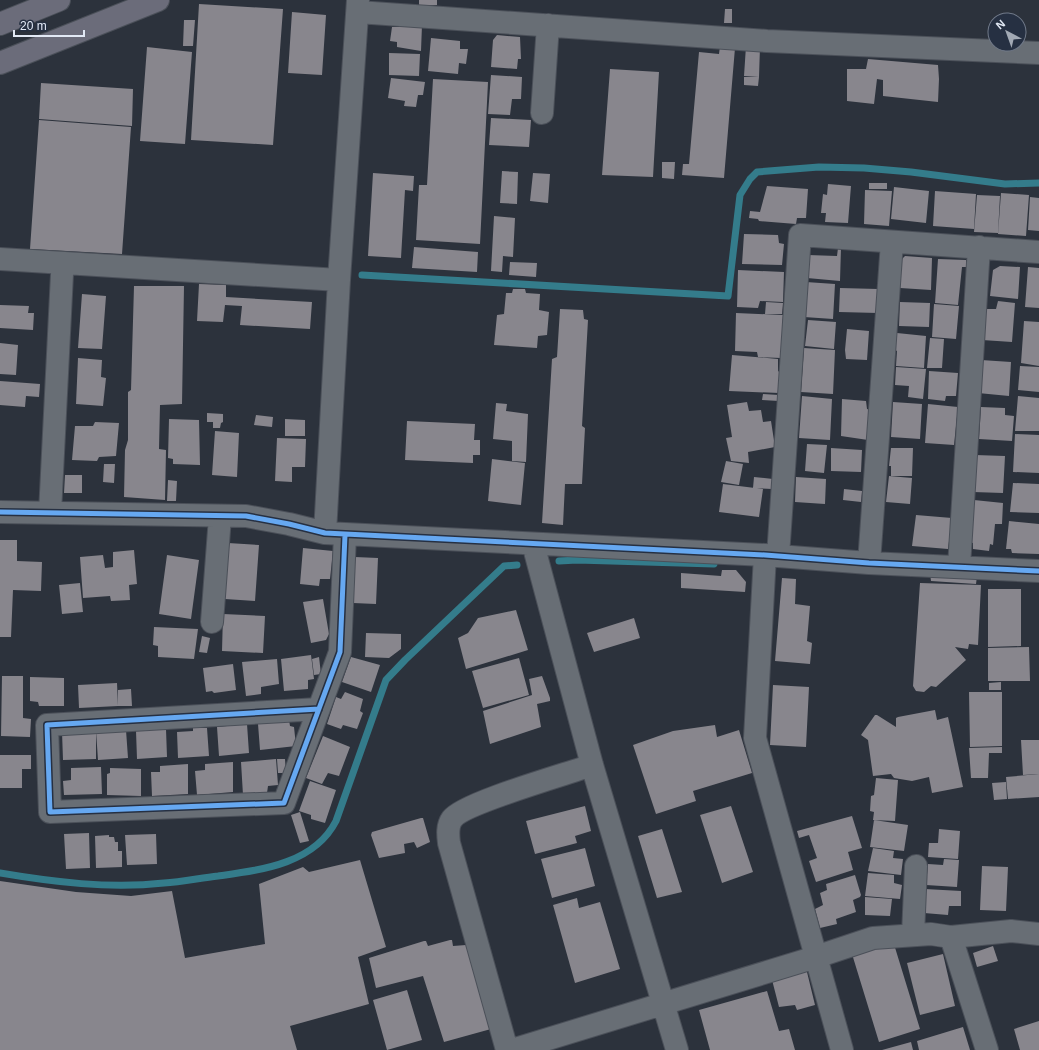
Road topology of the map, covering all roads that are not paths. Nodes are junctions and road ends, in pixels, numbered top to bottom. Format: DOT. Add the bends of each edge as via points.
graph roads {
  1 [pos="59,0"];
  2 [pos="158,0"];
  3 [pos="358,6"];
  4 [pos="0,24"];
  5 [pos="548,25"];
  6 [pos="1039,53"];
  7 [pos="0,64"];
  8 [pos="542,112"];
  9 [pos="892,242"];
  10 [pos="979,247"];
  11 [pos="1039,252"];
  12 [pos="0,259"];
  13 [pos="62,274"];
  14 [pos="339,280"];
  15 [pos="0,512"];
  16 [pos="50,513"];
  17 [pos="220,517"];
  18 [pos="335,534"];
  19 [pos="533,544"];
  20 [pos="771,555"];
  21 [pos="869,563"];
  22 [pos="959,567"];
  23 [pos="1039,571"];
  24 [pos="212,622"];
  25 [pos="319,709"];
  26 [pos="592,765"];
  27 [pos="916,866"];
  28 [pos="1039,934"];
  29 [pos="913,935"];
  30 [pos="951,937"];
  31 [pos="816,957"];
  32 [pos="664,1003"];
  33 [pos="507,1050"];
  34 [pos="512,1050"];
  35 [pos="678,1050"];
  36 [pos="842,1050"];
  37 [pos="987,1050"];
  1 -- 4 [label="highway"];
  2 -- 7 [label="highway"];
  3 -- 5 [label="street"];
  3 -- 14 [label="street"];
  5 -- 6 [label="street" via="767,41"];
  5 -- 8 [label="street"];
  9 -- 10 [label="street"];
  9 -- 20 [label="street" via="800,235"];
  9 -- 21 [label="street"];
  10 -- 11 [label="street"];
  10 -- 22 [label="street"];
  12 -- 14 [label="street"];
  13 -- 16 [label="street"];
  14 -- 18 [label="street"];
  15 -- 16 [label="street"];
  16 -- 17 [label="street"];
  17 -- 18 [label="street" via="246,516"];
  17 -- 24 [label="street"];
  18 -- 19 [label="street"];
  18 -- 25 [label="street" via="340,652"];
  19 -- 20 [label="street"];
  19 -- 26 [label="street"];
  20 -- 21 [label="street"];
  20 -- 31 [label="street" via="755,738"];
  21 -- 22 [label="street"];
  22 -- 23 [label="street"];
  25 -- 25 [label="street" via="284,803 50,812 47,725"];
  26 -- 32 [label="street"];
  26 -- 33 [label="street" via="469,806 451,819 448,829 449,843"];
  27 -- 29 [label="street"];
  28 -- 30 [label="street" via="1011,931"];
  29 -- 30 [label="street"];
  29 -- 31 [label="street" via="873,938"];
  30 -- 37 [label="street"];
  31 -- 32 [label="street"];
  31 -- 36 [label="street"];
  32 -- 34 [label="street"];
  32 -- 35 [label="street"];
}
